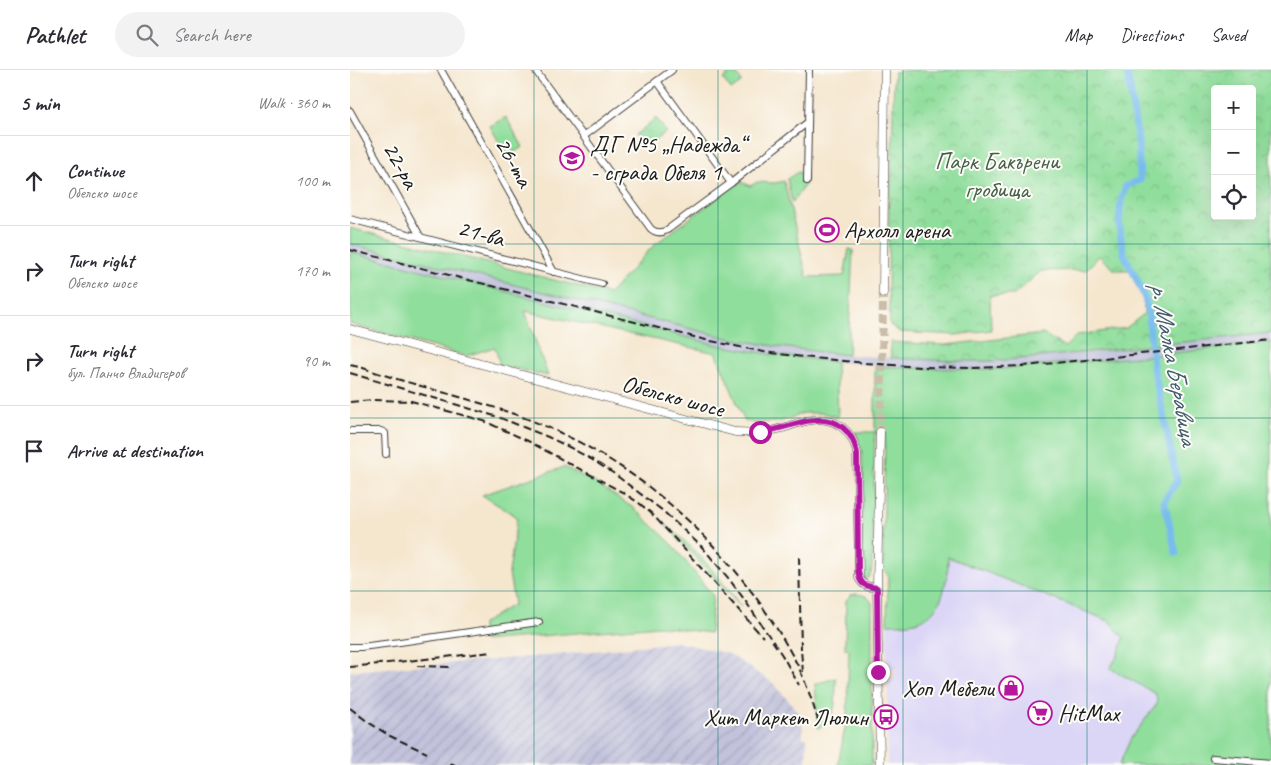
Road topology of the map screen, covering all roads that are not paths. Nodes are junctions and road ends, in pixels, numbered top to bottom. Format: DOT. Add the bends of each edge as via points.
graph roads {
  1 [pos="441,70"];
  2 [pos="535,70"];
  3 [pos="672,70"];
  4 [pos="809,70"];
  5 [pos="886,70"];
  6 [pos="657,81"];
  7 [pos="350,111"];
  8 [pos="808,122"];
  9 [pos="584,136"];
  10 [pos="807,181"];
  11 [pos="731,183"];
  12 [pos="350,219"];
  13 [pos="420,236"];
  14 [pos="554,272"];
  15 [pos="602,284"];
  16 [pos="883,293"];
  17 [pos="350,329"];
  18 [pos="350,430"];
  19 [pos="880,432"];
  20 [pos="386,454"];
  21 [pos="877,588"];
  22 [pos="538,622"];
  23 [pos="350,647"];
  24 [pos="1213,758"];
  25 [pos="1271,763"];
  26 [pos="880,765"];
  1 -- 14 [label="street, 26-та"];
  2 -- 9 [label="street"];
  3 -- 6 [label="street"];
  4 -- 8 [label="street"];
  5 -- 16 [label="street"];
  6 -- 9 [label="street"];
  6 -- 11 [label="street"];
  7 -- 13 [label="street, 22-ра"];
  8 -- 10 [label="street"];
  8 -- 11 [label="street"];
  9 -- 11 [label="street" via="651,228 659,232 668,230"];
  12 -- 13 [label="street, 21-ва"];
  13 -- 14 [label="street, 21-ва"];
  14 -- 15 [label="street, 21-ва"];
  17 -- 21 [label="street, Обелско шосе" via="735,432 777,430 812,420 840,425 856,444 859,578 866,587"];
  18 -- 20 [label="street" via="382,431 385,433"];
  19 -- 21 [label="street"];
  21 -- 26 [label="street"];
  22 -- 23 [label="street"];
  24 -- 25 [label="street"];
}
